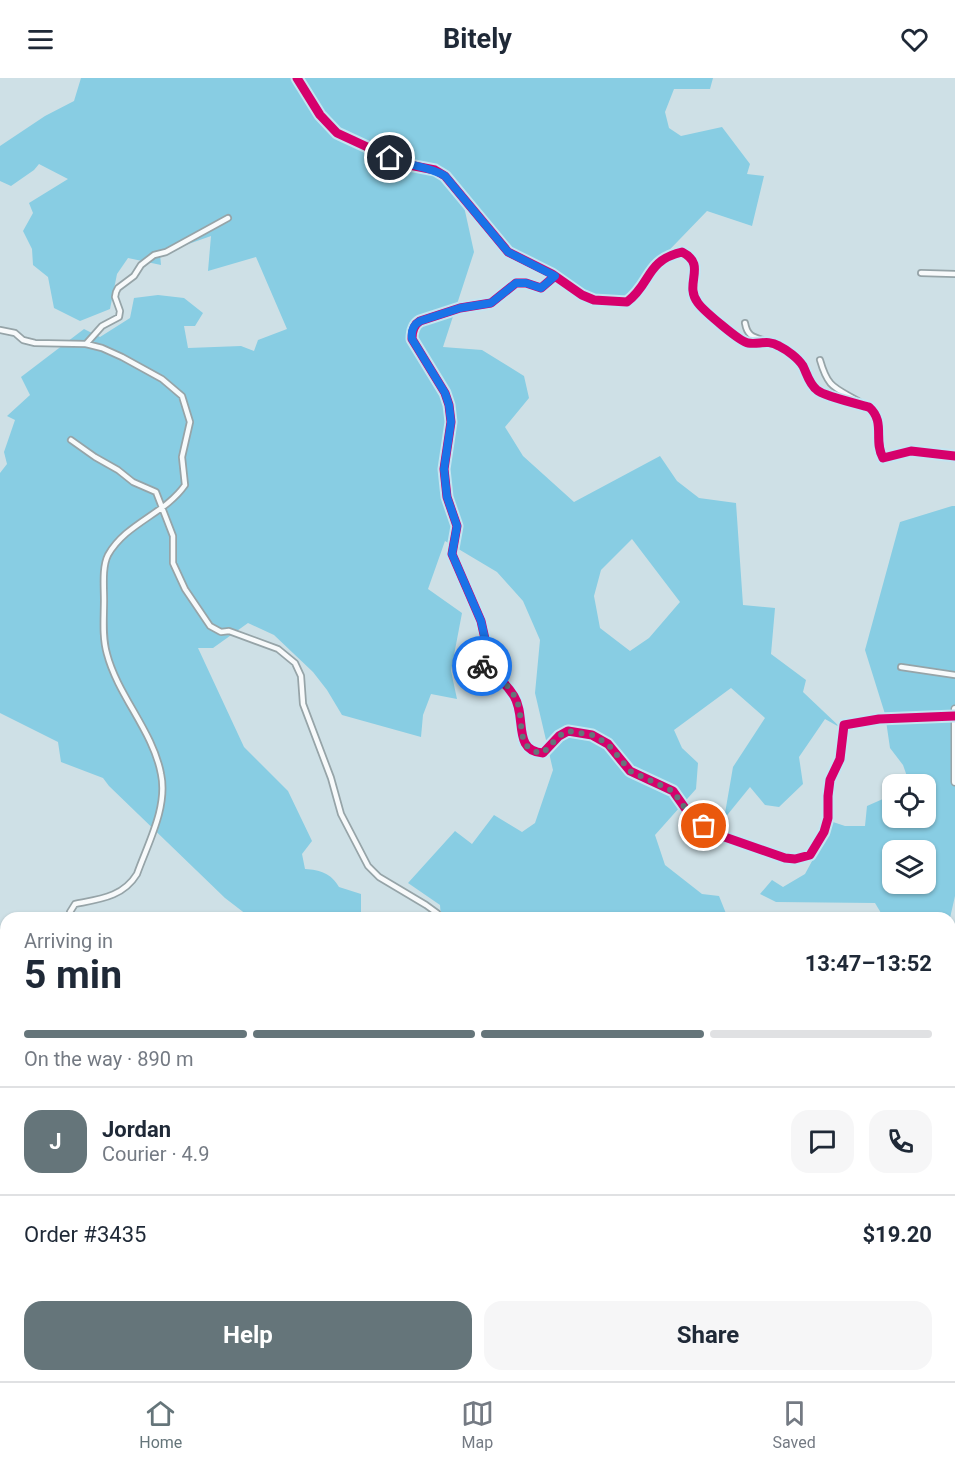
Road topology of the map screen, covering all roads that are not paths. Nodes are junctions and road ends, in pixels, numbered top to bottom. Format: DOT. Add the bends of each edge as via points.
graph roads {
  1 [pos="297,78"];
  2 [pos="228,218"];
  3 [pos="921,273"];
  4 [pos="955,274"];
  5 [pos="555,276"];
  6 [pos="745,323"];
  7 [pos="0,330"];
  8 [pos="769,341"];
  9 [pos="86,344"];
  10 [pos="820,360"];
  11 [pos="869,407"];
  12 [pos="71,440"];
  13 [pos="955,456"];
  14 [pos="162,507"];
  15 [pos="901,667"];
  16 [pos="955,675"];
  17 [pos="954,712"];
  18 [pos="955,782"];
  19 [pos="70,912"];
  20 [pos="436,912"];
  1 -- 5 [label="street" via="320,115 337,133 404,165 435,170 445,176 508,252"];
  2 -- 9 [label="street" via="154,255 141,266 117,288 119,317 102,326"];
  3 -- 4 [label="street"];
  5 -- 8 [label="street" via="594,300 627,302 634,298 656,264 667,255 682,252 694,264 691,289 697,303 747,343"];
  5 -- 17 [label="street" via="541,288 516,283 491,303 420,321 412,333 449,405 451,422 444,469 447,497 457,526 452,554 481,621 485,639 479,664 502,680 516,698 523,743 528,749 543,753 568,731 592,735 608,744 630,771 673,791 692,818 716,834 795,859 810,855 824,832 830,780 840,759 844,725"];
  6 -- 8 [label="street" via="750,336"];
  7 -- 9 [label="street" via="35,343"];
  8 -- 11 [label="street" via="797,359 817,391"];
  9 -- 14 [label="street" via="122,357 162,379 182,396 190,422 182,457 185,485"];
  10 -- 11 [label="street" via="832,386"];
  11 -- 13 [label="street" via="878,419 883,458 911,451"];
  12 -- 14 [label="street" via="133,482 156,492"];
  14 -- 19 [label="street" via="140,521 107,557 104,638 122,692 158,765 163,800 132,883 111,896 75,904"];
  14 -- 20 [label="street" via="173,536 173,563 178,576 210,626 278,649 295,663 301,676 303,704 341,814 368,866"];
  15 -- 16 [label="street"];
  17 -- 18 [label="street"];
}
